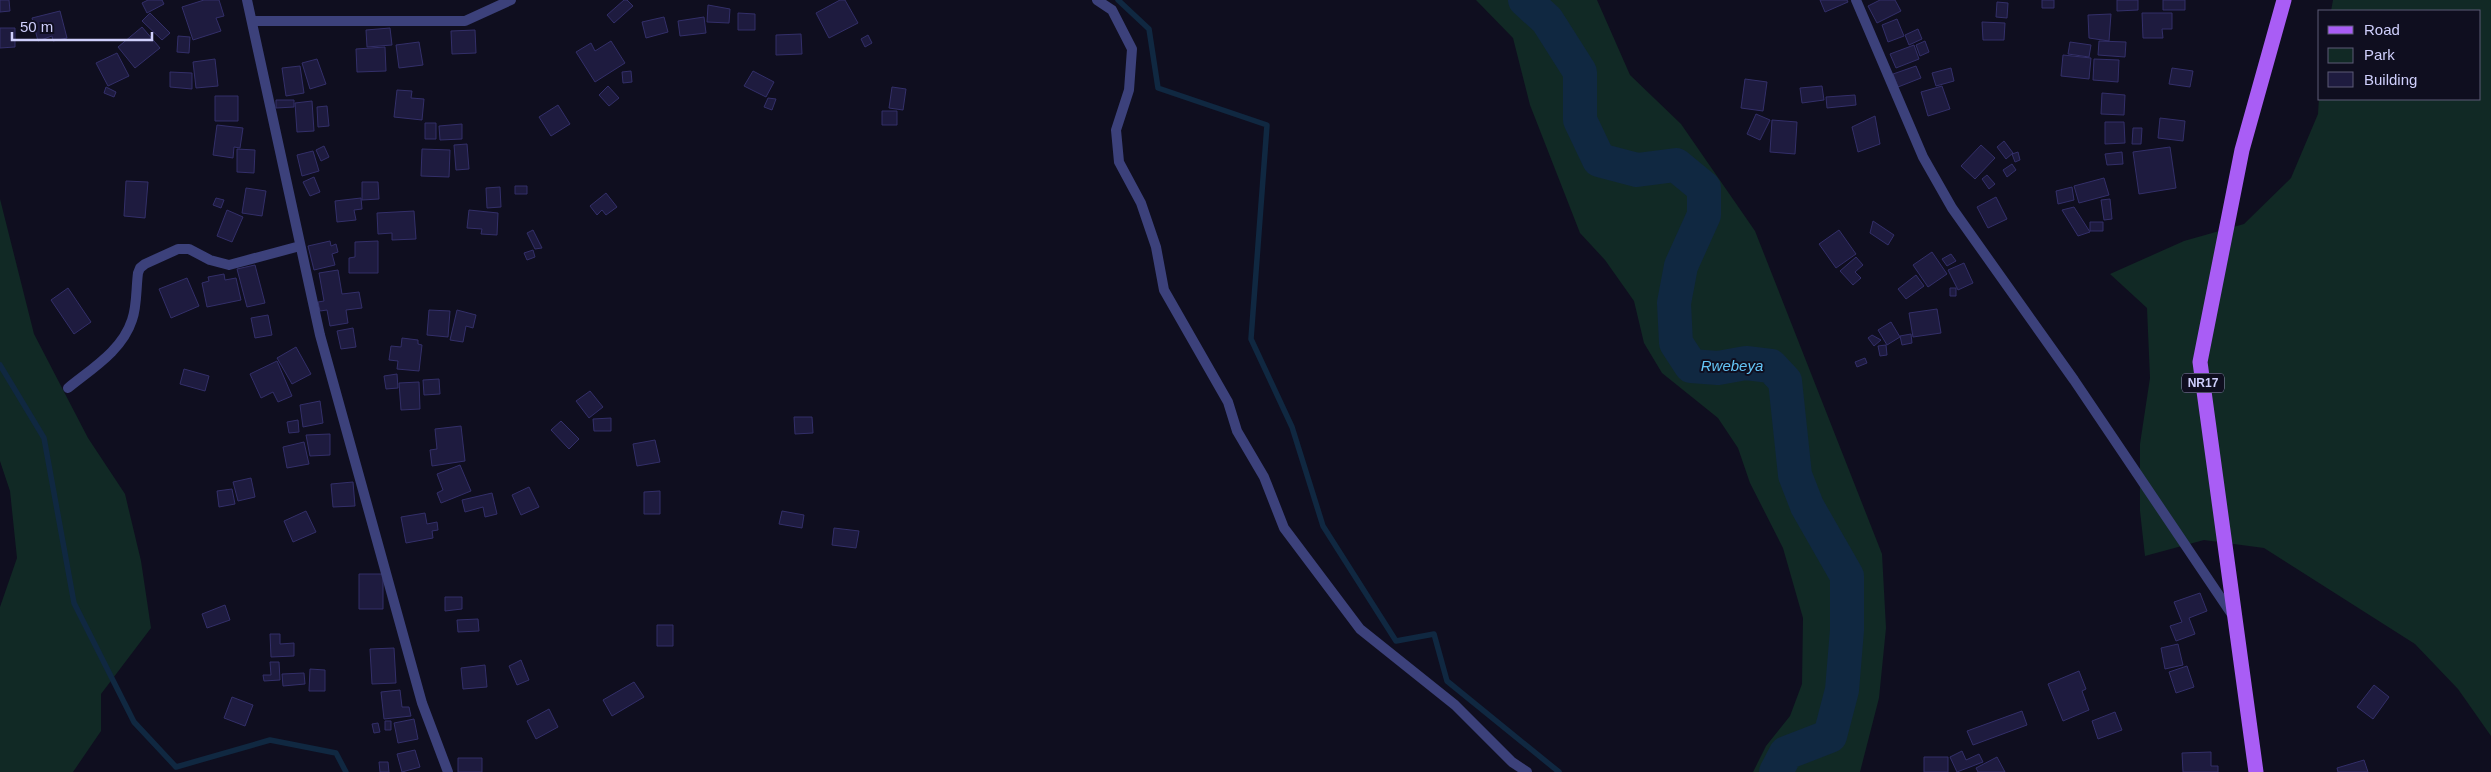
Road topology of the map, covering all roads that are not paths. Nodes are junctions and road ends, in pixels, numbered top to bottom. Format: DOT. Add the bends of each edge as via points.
graph roads {
  1 [pos="246,0"];
  2 [pos="511,0"];
  3 [pos="1097,0"];
  4 [pos="1856,0"];
  5 [pos="2284,0"];
  6 [pos="252,21"];
  7 [pos="300,246"];
  8 [pos="68,388"];
  9 [pos="2233,617"];
  10 [pos="448,772"];
  11 [pos="1527,772"];
  12 [pos="2256,772"];
  1 -- 6 [label="street"];
  2 -- 6 [label="street" via="465,21"];
  3 -- 11 [label="street" via="1112,10 1132,49 1129,90 1116,130 1119,162 1142,203 1156,247 1164,290 1228,402 1237,431 1264,477 1284,528 1360,630 1455,705 1512,762"];
  4 -- 9 [label="street" via="1923,157 1952,208 2074,380"];
  5 -- 9 [label="main road, NR17" via="2242,150 2200,362"];
  6 -- 7 [label="street"];
  7 -- 8 [label="street" via="229,265 189,249 178,249 146,264 138,274 133,320 124,336 110,355"];
  7 -- 10 [label="street" via="320,335 422,703"];
  9 -- 12 [label="main road, NR17"];
}
